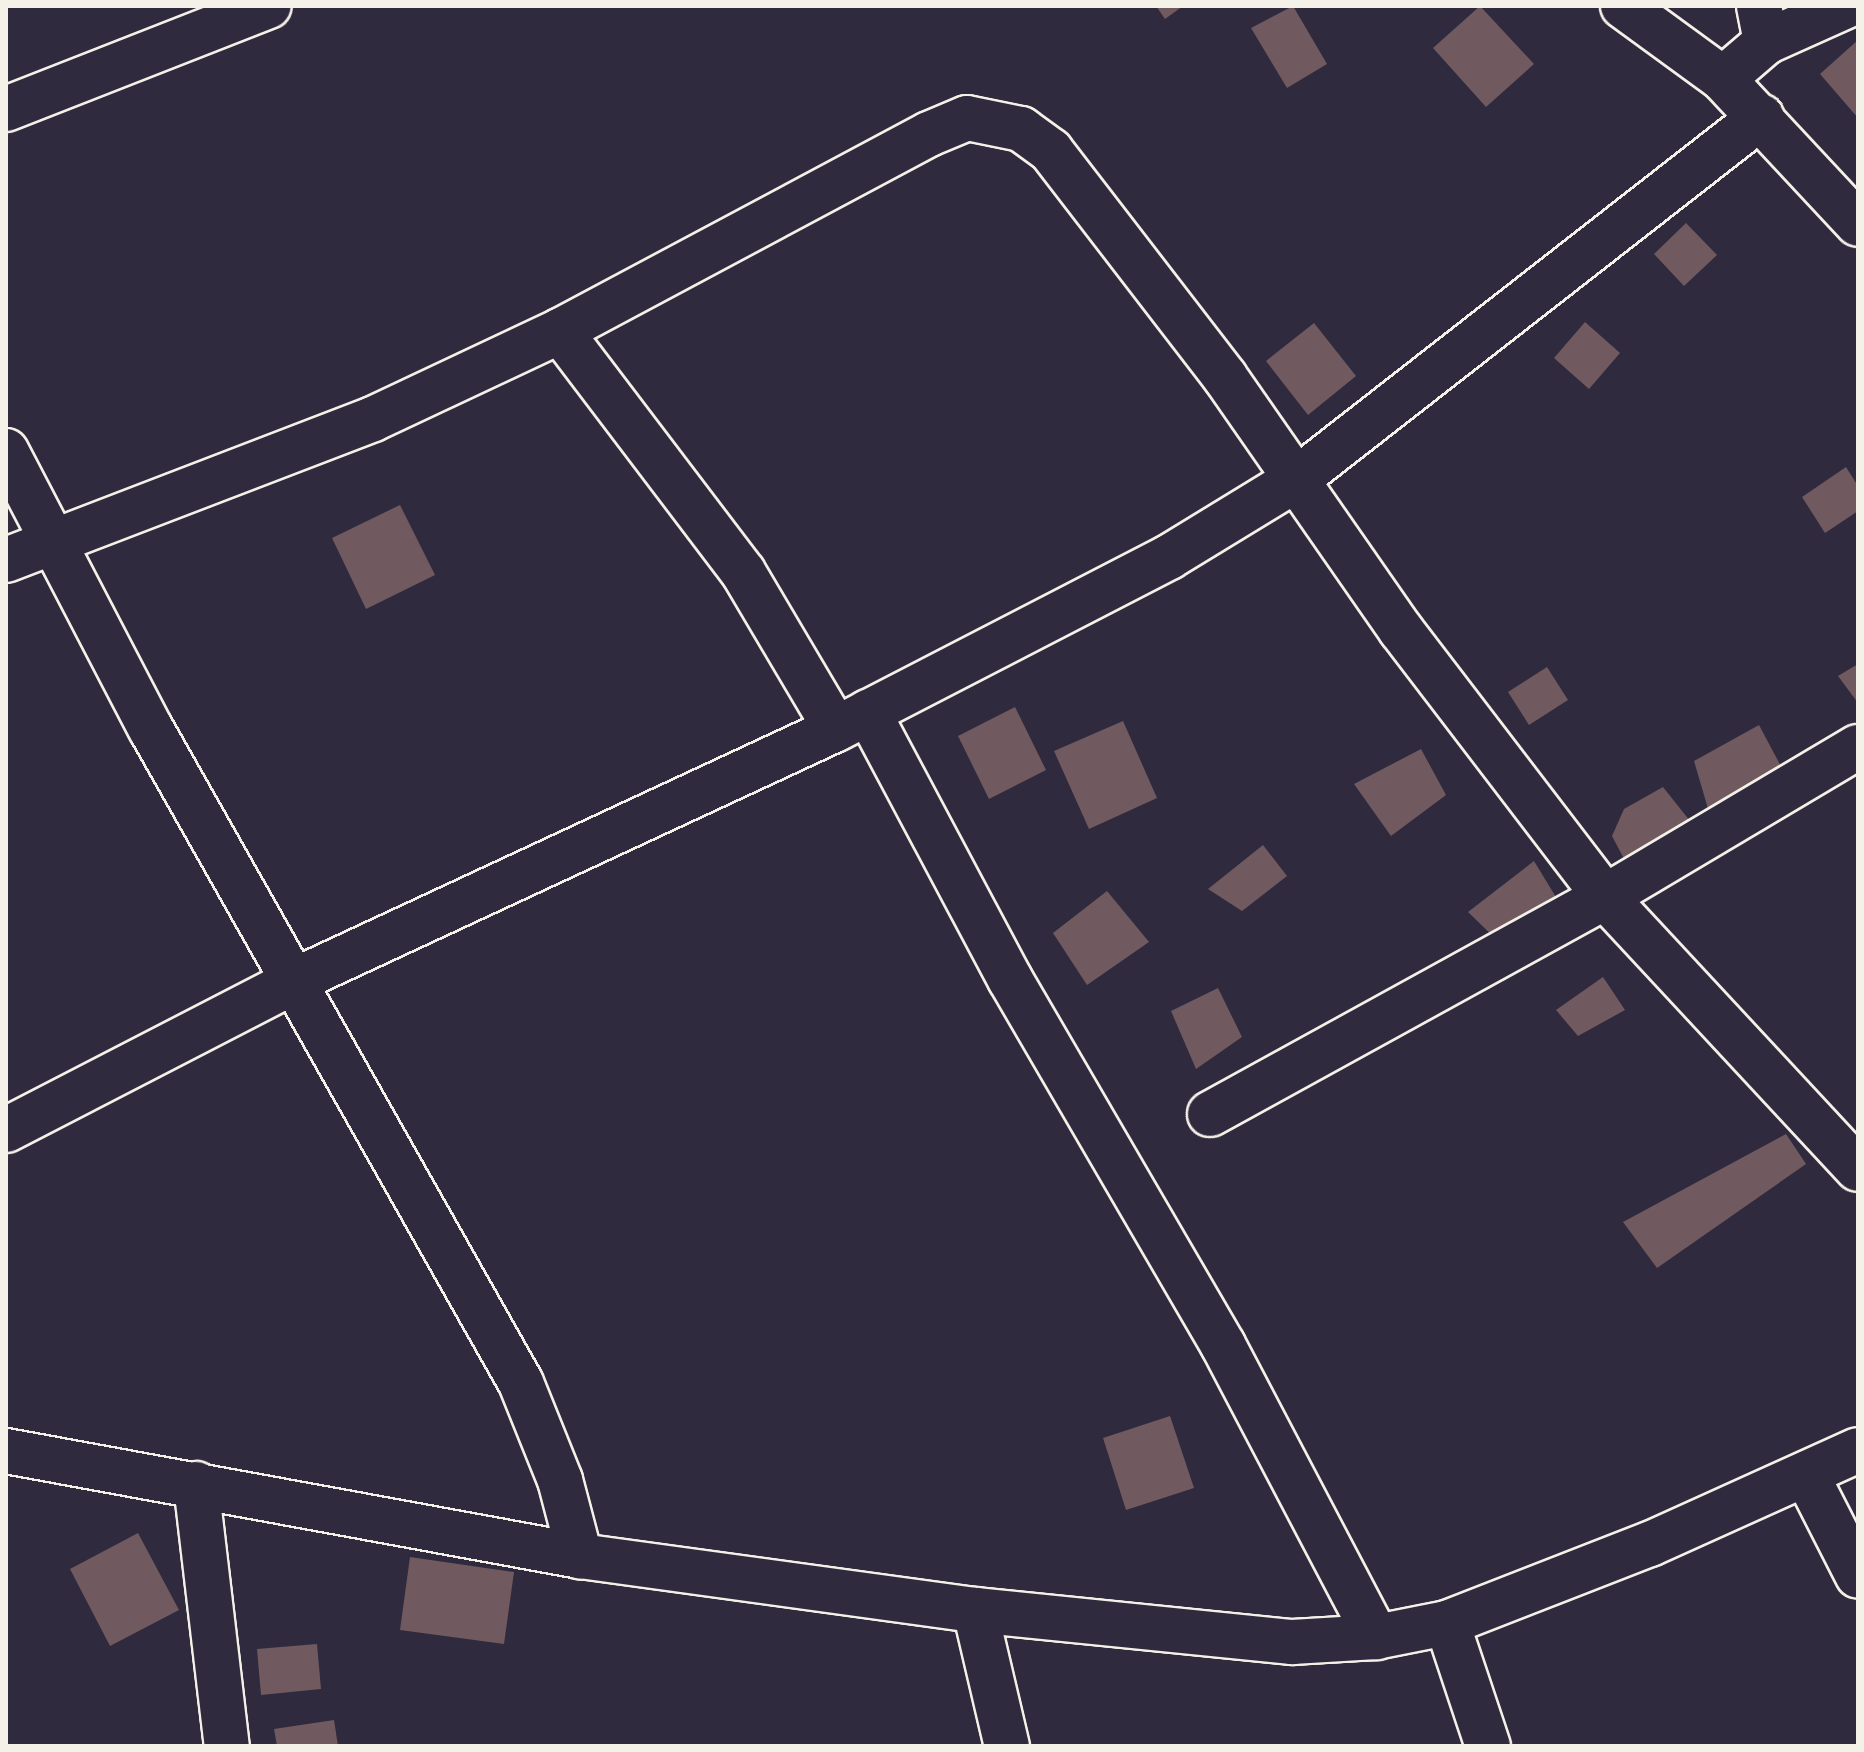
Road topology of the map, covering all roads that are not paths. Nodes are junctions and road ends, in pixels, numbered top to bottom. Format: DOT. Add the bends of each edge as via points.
graph roads {
  1 [pos="269,6"];
  2 [pos="1623,6"];
  3 [pos="1846,6"];
  4 [pos="1763,24"];
  5 [pos="1723,79"];
  6 [pos="6,109"];
  7 [pos="1761,117"];
  8 [pos="1858,224"];
  9 [pos="560,331"];
  10 [pos="6,451"];
  11 [pos="1297,479"];
  12 [pos="53,539"];
  13 [pos="6,560"];
  14 [pos="852,721"];
  15 [pos="1858,747"];
  16 [pos="1605,897"];
  17 [pos="296,980"];
  18 [pos="1210,1114"];
  19 [pos="6,1130"];
  20 [pos="1858,1169"];
  21 [pos="1858,1450"];
  22 [pos="6,1451"];
  23 [pos="1806,1474"];
  24 [pos="196,1484"];
  25 [pos="580,1556"];
  26 [pos="1858,1576"];
  27 [pos="975,1610"];
  28 [pos="1447,1623"];
  29 [pos="1376,1637"];
  30 [pos="227,1746"];
  31 [pos="1007,1746"];
  32 [pos="1488,1746"];
  1 -- 6 [label="street"];
  2 -- 5 [label="street"];
  3 -- 4 [label="street"];
  4 -- 5 [label="street"];
  5 -- 7 [label="street"];
  7 -- 8 [label="street"];
  7 -- 11 [label="street"];
  9 -- 11 [label="street" via="929,134 967,118 993,119 1051,151"];
  9 -- 12 [label="street" via="373,419"];
  9 -- 14 [label="street"];
  10 -- 12 [label="street"];
  11 -- 14 [label="street" via="1169,557"];
  11 -- 16 [label="street" via="1401,630"];
  12 -- 13 [label="street"];
  12 -- 17 [label="street" via="151,729"];
  14 -- 17 [label="street"];
  14 -- 29 [label="street" via="1223,1345"];
  15 -- 16 [label="street"];
  16 -- 18 [label="street"];
  16 -- 20 [label="street"];
  17 -- 19 [label="street"];
  17 -- 25 [label="street" via="521,1383"];
  21 -- 23 [label="street"];
  22 -- 24 [label="street"];
  23 -- 26 [label="street"];
  23 -- 28 [label="street"];
  24 -- 25 [label="street"];
  24 -- 30 [label="street"];
  25 -- 27 [label="street"];
  27 -- 29 [label="street" via="1233,1639"];
  27 -- 31 [label="street"];
  28 -- 29 [label="street"];
  28 -- 32 [label="street"];
}
